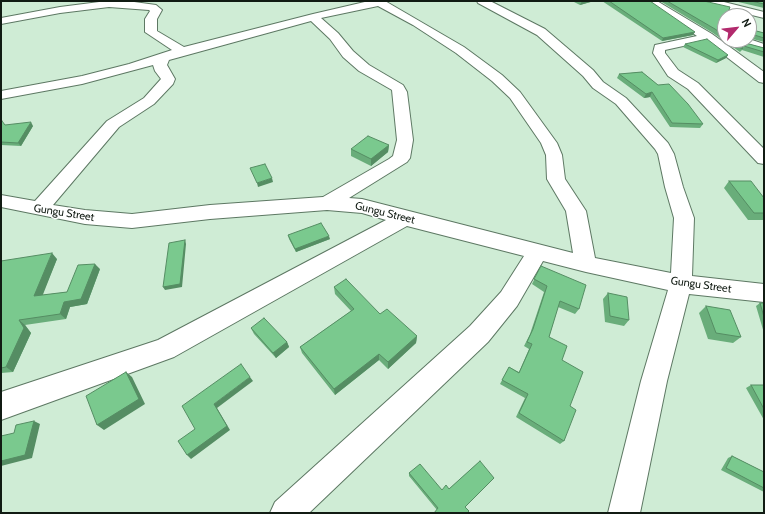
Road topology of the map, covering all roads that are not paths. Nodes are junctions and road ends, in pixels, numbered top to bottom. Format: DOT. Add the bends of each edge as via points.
graph roads {
  1 [pos="379,1"];
  2 [pos="482,1"];
  3 [pos="650,1"];
  4 [pos="707,1"];
  5 [pos="113,3"];
  6 [pos="764,15"];
  7 [pos="313,17"];
  8 [pos="1,21"];
  9 [pos="685,22"];
  10 [pos="717,32"];
  11 [pos="708,37"];
  12 [pos="182,52"];
  13 [pos="163,58"];
  14 [pos="764,79"];
  15 [pos="1,95"];
  16 [pos="764,158"];
  17 [pos="327,203"];
  18 [pos="5,207"];
  19 [pos="39,210"];
  20 [pos="405,218"];
  21 [pos="538,250"];
  22 [pos="586,264"];
  23 [pos="681,284"];
  24 [pos="764,293"];
  25 [pos="1,406"];
  26 [pos="286,513"];
  27 [pos="624,513"];
  1 -- 7 [label="street"];
  1 -- 22 [label="street" via="418,22 460,50 515,95 554,155 556,179 576,211"];
  2 -- 23 [label="street" via="541,32 598,84 621,101 662,147 684,218"];
  3 -- 9 [label="street"];
  4 -- 6 [label="street"];
  5 -- 8 [label="street"];
  5 -- 12 [label="street" via="155,9 151,19 152,32"];
  7 -- 12 [label="street"];
  7 -- 17 [label="street" via="364,68 398,88 405,140 401,158 395,164"];
  9 -- 10 [label="street"];
  9 -- 11 [label="street"];
  11 -- 14 [label="street"];
  11 -- 16 [label="street" via="662,47 659,48 659,53 673,73 693,86"];
  12 -- 13 [label="street"];
  13 -- 15 [label="street" via="82,80"];
  13 -- 19 [label="street" via="160,65 168,81 149,101 113,124"];
  17 -- 19 [label="street, Gungu Street" via="132,221"];
  17 -- 20 [label="street, Gungu Street" via="362,206"];
  18 -- 19 [label="street, Gungu Street"];
  20 -- 21 [label="street, Gungu Street"];
  20 -- 25 [label="street" via="165,349"];
  21 -- 22 [label="street, Gungu Street"];
  21 -- 26 [label="street" via="509,299 479,334"];
  22 -- 23 [label="street, Gungu Street"];
  23 -- 24 [label="street, Gungu Street"];
  23 -- 27 [label="street" via="654,381"];
}
